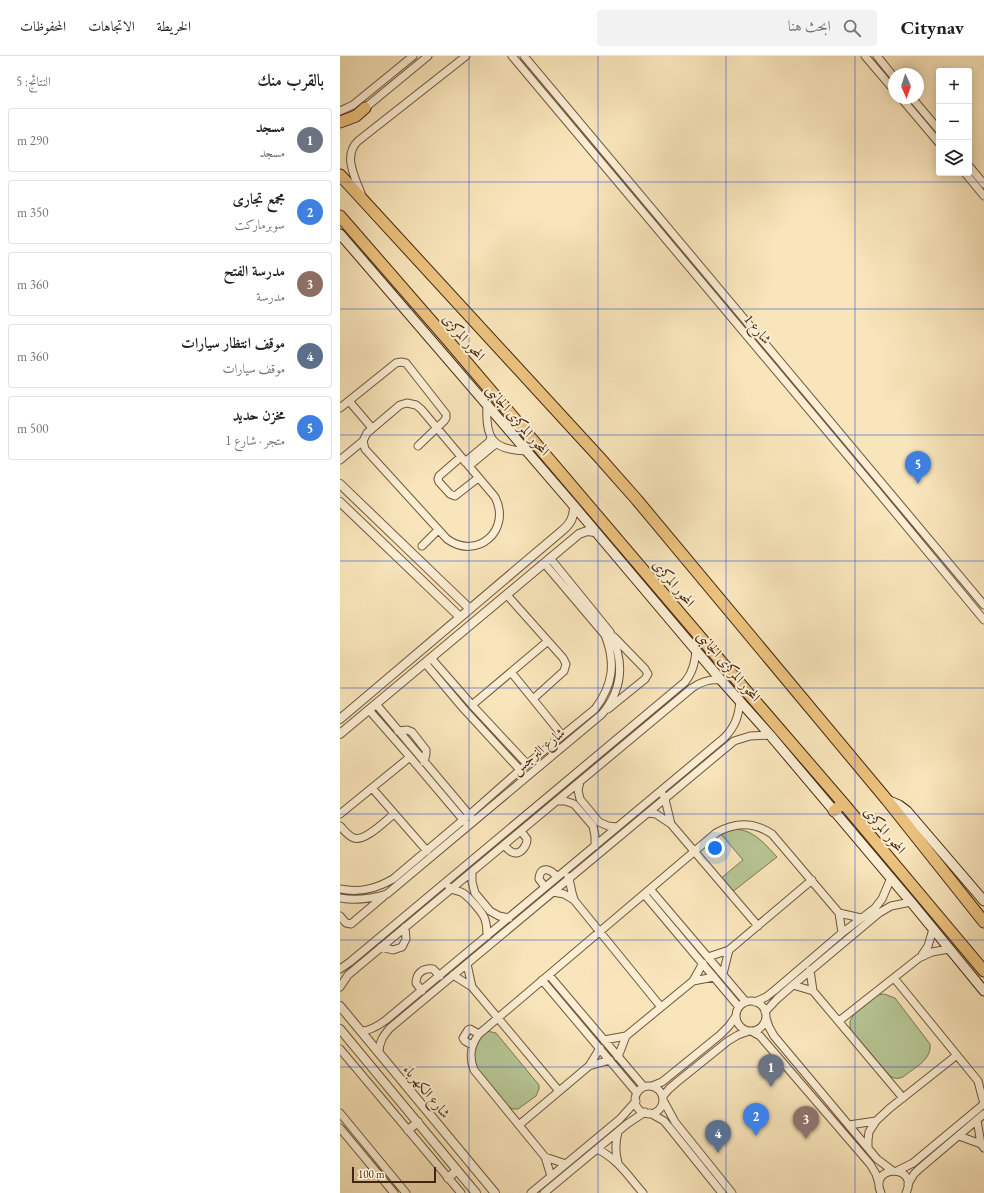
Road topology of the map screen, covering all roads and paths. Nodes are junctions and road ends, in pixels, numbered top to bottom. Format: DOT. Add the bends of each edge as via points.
graph roads {
  1 [pos="413,56"];
  2 [pos="428,56"];
  3 [pos="466,56"];
  4 [pos="512,56"];
  5 [pos="524,56"];
  6 [pos="865,56"];
  7 [pos="876,56"];
  8 [pos="888,70"];
  9 [pos="888,83"];
  10 [pos="906,104"];
  11 [pos="917,104"];
  12 [pos="365,108"];
  13 [pos="340,111"];
  14 [pos="340,122"];
  15 [pos="936,126"];
  16 [pos="936,140"];
  17 [pos="972,170"];
  18 [pos="340,175"];
  19 [pos="967,176"];
  20 [pos="984,184"];
  21 [pos="984,196"];
  22 [pos="364,202"];
  23 [pos="340,216"];
  24 [pos="664,223"];
  25 [pos="657,229"];
  26 [pos="341,235"];
  27 [pos="349,401"];
  28 [pos="487,405"];
  29 [pos="340,408"];
  30 [pos="437,427"];
  31 [pos="372,428"];
  32 [pos="842,436"];
  33 [pos="491,438"];
  34 [pos="363,440"];
  35 [pos="836,441"];
  36 [pos="497,444"];
  37 [pos="418,446"];
  38 [pos="526,451"];
  39 [pos="340,460"];
  40 [pos="465,462"];
  41 [pos="478,478"];
  42 [pos="341,488"];
  43 [pos="340,502"];
  44 [pos="358,502"];
  45 [pos="574,506"];
  46 [pos="349,510"];
  47 [pos="438,530"];
  48 [pos="563,530"];
  49 [pos="595,532"];
  50 [pos="570,541"];
  51 [pos="422,546"];
  52 [pos="547,560"];
  53 [pos="507,595"];
  54 [pos="984,605"];
  55 [pos="470,609"];
  56 [pos="460,618"];
  57 [pos="984,620"];
  58 [pos="610,632"];
  59 [pos="548,641"];
  60 [pos="696,650"];
  61 [pos="428,661"];
  62 [pos="511,672"];
  63 [pos="721,680"];
  64 [pos="533,699"];
  65 [pos="740,700"];
  66 [pos="376,704"];
  67 [pos="472,705"];
  68 [pos="369,710"];
  69 [pos="602,714"];
  70 [pos="340,719"];
  71 [pos="341,732"];
  72 [pos="562,735"];
  73 [pos="770,735"];
  74 [pos="410,757"];
  75 [pos="527,764"];
  76 [pos="520,770"];
  77 [pos="580,781"];
  78 [pos="372,788"];
  79 [pos="660,792"];
  80 [pos="665,799"];
  81 [pos="887,800"];
  82 [pos="557,801"];
  83 [pos="843,803"];
  84 [pos="834,811"];
  85 [pos="648,813"];
  86 [pos="340,814"];
  87 [pos="394,814"];
  88 [pos="469,815"];
  89 [pos="463,820"];
  90 [pos="474,821"];
  91 [pos="670,824"];
  92 [pos="340,826"];
  93 [pos="468,826"];
  94 [pos="617,828"];
  95 [pos="521,831"];
  96 [pos="504,845"];
  97 [pos="595,846"];
  98 [pos="427,851"];
  99 [pos="694,851"];
  100 [pos="472,872"];
  101 [pos="564,872"];
  102 [pos="558,877"];
  103 [pos="569,878"];
  104 [pos="890,878"];
  105 [pos="812,880"];
  106 [pos="445,883"];
  107 [pos="545,887"];
  108 [pos="340,889"];
  109 [pos="451,889"];
  110 [pos="650,889"];
  111 [pos="553,892"];
  112 [pos="387,894"];
  113 [pos="644,894"];
  114 [pos="340,898"];
  115 [pos="574,900"];
  116 [pos="984,901"];
  117 [pos="911,902"];
  118 [pos="839,913"];
  119 [pos="340,916"];
  120 [pos="509,918"];
  121 [pos="861,918"];
  122 [pos="984,922"];
  123 [pos="758,926"];
  124 [pos="405,927"];
  125 [pos="933,929"];
  126 [pos="600,931"];
  127 [pos="842,933"];
  128 [pos="487,936"];
  129 [pos="381,947"];
  130 [pos="949,949"];
  131 [pos="729,950"];
  132 [pos="708,957"];
  133 [pos="919,958"];
  134 [pos="702,963"];
  135 [pos="467,964"];
  136 [pos="340,969"];
  137 [pos="810,970"];
  138 [pos="984,971"];
  139 [pos="722,974"];
  140 [pos="549,975"];
  141 [pos="440,976"];
  142 [pos="453,976"];
  143 [pos="714,977"];
  144 [pos="894,978"];
  145 [pos="542,980"];
  146 [pos="693,981"];
  147 [pos="793,985"];
  148 [pos="340,987"];
  149 [pos="472,987"];
  150 [pos="422,991"];
  151 [pos="813,991"];
  152 [pos="984,991"];
  153 [pos="746,1002"];
  154 [pos="756,1002"];
  155 [pos="340,1006"];
  156 [pos="661,1007"];
  157 [pos="739,1007"];
  158 [pos="766,1015"];
  159 [pos="736,1016"];
  160 [pos="498,1018"];
  161 [pos="839,1021"];
  162 [pos="340,1029"];
  163 [pos="361,1031"];
  164 [pos="750,1031"];
  165 [pos="478,1034"];
  166 [pos="626,1036"];
  167 [pos="604,1040"];
  168 [pos="472,1045"];
  169 [pos="600,1048"];
  170 [pos="340,1049"];
  171 [pos="379,1053"];
  172 [pos="957,1055"];
  173 [pos="618,1056"];
  174 [pos="610,1060"];
  175 [pos="589,1066"];
  176 [pos="981,1082"];
  177 [pos="652,1086"];
  178 [pos="644,1087"];
  179 [pos="559,1091"];
  180 [pos="638,1093"];
  181 [pos="663,1098"];
  182 [pos="903,1098"];
  183 [pos="636,1101"];
  184 [pos="984,1104"];
  185 [pos="340,1113"];
  186 [pos="647,1113"];
  187 [pos="984,1114"];
  188 [pos="977,1120"];
  189 [pos="876,1121"];
  190 [pos="418,1122"];
  191 [pos="849,1124"];
  192 [pos="519,1125"];
  193 [pos="340,1128"];
  194 [pos="408,1130"];
  195 [pos="618,1132"];
  196 [pos="959,1136"];
  197 [pos="982,1146"];
  198 [pos="868,1148"];
  199 [pos="597,1149"];
  200 [pos="545,1157"];
  201 [pos="378,1160"];
  202 [pos="618,1163"];
  203 [pos="566,1164"];
  204 [pos="371,1166"];
  205 [pos="458,1170"];
  206 [pos="896,1171"];
  207 [pos="551,1176"];
  208 [pos="448,1178"];
  209 [pos="879,1190"];
  210 [pos="907,1190"];
  211 [pos="639,1192"];
  212 [pos="394,1193"];
  213 [pos="406,1193"];
  214 [pos="461,1193"];
  215 [pos="476,1193"];
  216 [pos="495,1193"];
  217 [pos="531,1193"];
  218 [pos="544,1193"];
  219 [pos="722,1193"];
  220 [pos="732,1193"];
  1 -- 13 [label="street" via="353,105"];
  2 -- 12 [label="street"];
  3 -- 22 [label="street" via="353,147 350,161"];
  4 -- 25 [label="street, شارع 1"];
  5 -- 24 [label="street, شارع 1"];
  6 -- 9 [label="street"];
  7 -- 8 [label="street"];
  10 -- 16 [label="street"];
  11 -- 15 [label="street"];
  12 -- 14 [label="highway" via="356,116"];
  17 -- 20 [label="street"];
  18 -- 22 [label="highway, المحور المركزى"];
  19 -- 21 [label="street"];
  22 -- 81 [label="highway, المحور المركزى" via="600,457"];
  23 -- 83 [label="highway, المحور المركزى"];
  24 -- 25 [label="street"];
  24 -- 32 [label="street, شارع 1"];
  25 -- 35 [label="street, شارع 1"];
  26 -- 28 [label="main road, المحور المركزى الجانبى"];
  27 -- 29 [label="street"];
  27 -- 30 [label="street" via="396,363 403,362 445,412 445,419"];
  27 -- 31 [label="street"];
  28 -- 33 [label="street" via="487,426"];
  28 -- 38 [label="main road, المحور المركزى الجانبى"];
  30 -- 31 [label="street" via="419,406 410,403 400,405"];
  30 -- 37 [label="street"];
  30 -- 40 [label="street"];
  31 -- 34 [label="street"];
  32 -- 35 [label="street"];
  32 -- 54 [label="street, شارع 1"];
  33 -- 36 [label="street"];
  33 -- 40 [label="street"];
  34 -- 39 [label="street"];
  34 -- 47 [label="street" via="365,448"];
  35 -- 57 [label="street, شارع 1"];
  36 -- 38 [label="street" via="508,449"];
  36 -- 40 [label="street"];
  38 -- 45 [label="main road, المحور المركزى الجانبى"];
  40 -- 41 [label="street"];
  40 -- 41 [label="street" via="439,476 439,482 455,496"];
  41 -- 47 [label="street" via="495,497 499,507 500,518 494,533 482,543 466,547 451,542"];
  42 -- 44 [label="street"];
  43 -- 46 [label="street"];
  44 -- 46 [label="street" via="352,503"];
  44 -- 55 [label="street"];
  45 -- 48 [label="street" via="572,520"];
  45 -- 49 [label="main road, المحور المركزى الجانبى"];
  46 -- 56 [label="street"];
  47 -- 51 [label="street"];
  48 -- 50 [label="street" via="569,534"];
  48 -- 55 [label="street"];
  49 -- 50 [label="street" via="583,532"];
  49 -- 60 [label="main road, المحور المركزى الجانبى"];
  50 -- 52 [label="street"];
  52 -- 53 [label="street"];
  52 -- 58 [label="street, شارع النرجس"];
  52 -- 72 [label="street, شارع النرجس" via="605,635 612,657 610,679 602,700"];
  53 -- 59 [label="street"];
  53 -- 61 [label="street"];
  55 -- 56 [label="street"];
  56 -- 70 [label="street"];
  58 -- 69 [label="street, شارع النرجس" via="618,650 620,675 613,698"];
  58 -- 69 [label="street" via="648,674"];
  59 -- 62 [label="street"];
  59 -- 64 [label="street" via="565,660 565,668"];
  60 -- 63 [label="main road, المحور المركزى الجانبى"];
  60 -- 106 [label="street" via="694,667 685,682"];
  61 -- 66 [label="street"];
  61 -- 67 [label="street"];
  61 -- 76 [label="street"];
  62 -- 64 [label="street"];
  62 -- 67 [label="street"];
  63 -- 65 [label="main road, المحور المركزى الجانبى"];
  63 -- 77 [label="street" via="706,680 699,683"];
  64 -- 72 [label="street"];
  65 -- 73 [label="main road, المحور المركزى الجانبى"];
  65 -- 79 [label="street" via="739,713 728,734"];
  66 -- 68 [label="street"];
  66 -- 88 [label="street"];
  67 -- 75 [label="street"];
  68 -- 71 [label="street"];
  68 -- 74 [label="street"];
  69 -- 90 [label="street, شارع النرجس"];
  72 -- 75 [label="street, شارع النرجس"];
  73 -- 80 [label="street" via="750,736 734,741"];
  73 -- 84 [label="main road, المحور المركزى الجانبى"];
  74 -- 78 [label="street"];
  74 -- 89 [label="street"];
  75 -- 76 [label="street, شارع النرجس"];
  76 -- 88 [label="street, شارع النرجس"];
  77 -- 82 [label="street"];
  77 -- 94 [label="street" via="580,799 599,822"];
  78 -- 86 [label="street"];
  78 -- 87 [label="street"];
  79 -- 80 [label="street"];
  79 -- 94 [label="street"];
  80 -- 85 [label="street"];
  80 -- 91 [label="street"];
  81 -- 116 [label="main road" via="907,812"];
  81 -- 122 [label="highway, المحور المركزى"];
  82 -- 95 [label="street"];
  82 -- 97 [label="street" via="574,804 593,826"];
  83 -- 84 [label="highway"];
  83 -- 138 [label="highway, المحور المركزى"];
  84 -- 104 [label="main road, المحور المركزى الجانبى"];
  85 -- 91 [label="street" via="656,814"];
  85 -- 103 [label="street"];
  87 -- 92 [label="street" via="362,838 353,838"];
  87 -- 98 [label="street"];
  88 -- 89 [label="street, شارع النرجس"];
  88 -- 90 [label="street"];
  89 -- 93 [label="street"];
  89 -- 98 [label="street, شارع النرجس"];
  90 -- 93 [label="street, شارع النرجس"];
  91 -- 99 [label="street"];
  93 -- 112 [label="street, شارع النرجس"];
  94 -- 97 [label="street"];
  95 -- 96 [label="street"];
  95 -- 96 [label="street" via="527,839 522,850 511,852"];
  96 -- 100 [label="street"];
  97 -- 101 [label="street"];
  98 -- 108 [label="street, شارع النرجس" via="383,885 361,891"];
  99 -- 105 [label="street" via="724,828 737,825 760,827 776,837"];
  99 -- 110 [label="street"];
  99 -- 123 [label="street"];
  100 -- 109 [label="street"];
  100 -- 120 [label="street" via="474,893 490,911"];
  101 -- 102 [label="street"];
  101 -- 103 [label="street"];
  102 -- 107 [label="street"];
  102 -- 107 [label="street" via="552,871 543,871 539,879"];
  103 -- 111 [label="street"];
  103 -- 115 [label="street"];
  104 -- 117 [label="main road, المحور المركزى الجانبى"];
  104 -- 121 [label="street" via="882,899"];
  105 -- 118 [label="street"];
  105 -- 123 [label="street"];
  106 -- 109 [label="street"];
  106 -- 136 [label="street"];
  107 -- 120 [label="street"];
  109 -- 124 [label="street"];
  109 -- 128 [label="street" via="465,894 484,916"];
  110 -- 113 [label="street"];
  110 -- 132 [label="street"];
  111 -- 115 [label="street" via="564,894"];
  111 -- 135 [label="street"];
  112 -- 114 [label="street, شارع النرجس" via="363,900"];
  112 -- 119 [label="street" via="351,924 346,923"];
  113 -- 126 [label="street"];
  113 -- 134 [label="street"];
  115 -- 126 [label="street"];
  117 -- 125 [label="main road, المحور المركزى الجانبى"];
  117 -- 137 [label="street" via="885,909"];
  118 -- 121 [label="street"];
  118 -- 127 [label="street"];
  120 -- 128 [label="street"];
  121 -- 127 [label="street"];
  123 -- 131 [label="street"];
  124 -- 129 [label="street"];
  124 -- 129 [label="street" via="406,939 402,947 393,950"];
  125 -- 130 [label="main road, المحور المركزى الجانبى"];
  125 -- 133 [label="street" via="925,953"];
  126 -- 140 [label="street"];
  126 -- 156 [label="street"];
  127 -- 154 [label="street" via="775,990"];
  128 -- 141 [label="street"];
  129 -- 148 [label="street" via="348,974"];
  130 -- 133 [label="street" via="932,952"];
  130 -- 152 [label="main road, المحور المركزى الجانبى"];
  131 -- 132 [label="street"];
  131 -- 139 [label="street"];
  132 -- 139 [label="street"];
  133 -- 144 [label="street"];
  134 -- 143 [label="street"];
  134 -- 146 [label="street"];
  135 -- 142 [label="street"];
  135 -- 149 [label="street"];
  137 -- 147 [label="street"];
  137 -- 151 [label="street"];
  139 -- 153 [label="street"];
  140 -- 145 [label="street"];
  140 -- 167 [label="street"];
  141 -- 150 [label="street"];
  141 -- 150 [label="street" via="433,969 419,973 416,983"];
  142 -- 149 [label="street"];
  142 -- 171 [label="street" via="390,1028 381,1040"];
  143 -- 146 [label="street"];
  143 -- 157 [label="street"];
  144 -- 161 [label="street"];
  144 -- 172 [label="street"];
  145 -- 160 [label="street"];
  145 -- 169 [label="street"];
  146 -- 156 [label="street"];
  147 -- 151 [label="street"];
  147 -- 158 [label="street" via="777,999"];
  149 -- 160 [label="street"];
  150 -- 163 [label="street" via="380,1025"];
  151 -- 161 [label="street"];
  153 -- 154 [label="street"];
  153 -- 157 [label="street"];
  154 -- 158 [label="street" via="763,1007"];
  155 -- 163 [label="street, شارع الكهرباء"];
  156 -- 166 [label="street"];
  157 -- 159 [label="street"];
  158 -- 164 [label="street" via="765,1022 760,1028"];
  158 -- 191 [label="street" via="774,1036"];
  159 -- 164 [label="street" via="741,1027"];
  159 -- 177 [label="street" via="720,1035 662,1082"];
  160 -- 165 [label="street"];
  160 -- 179 [label="street"];
  161 -- 182 [label="street"];
  162 -- 190 [label="street, شارع الكهرباء"];
  163 -- 171 [label="street, شارع الكهرباء"];
  164 -- 181 [label="street" via="728,1042 673,1085"];
  164 -- 209 [label="street" via="760,1036 870,1164 876,1174"];
  165 -- 168 [label="street"];
  165 -- 168 [label="street" via="470,1029 463,1038"];
  166 -- 167 [label="street"];
  166 -- 173 [label="street"];
  167 -- 173 [label="street"];
  168 -- 192 [label="street" via="471,1058 474,1070"];
  169 -- 174 [label="street"];
  169 -- 175 [label="street"];
  170 -- 194 [label="street"];
  171 -- 216 [label="street, شارع الكهرباء"];
  172 -- 176 [label="street"];
  172 -- 182 [label="street"];
  173 -- 178 [label="street"];
  174 -- 175 [label="street"];
  174 -- 180 [label="street"];
  175 -- 179 [label="street"];
  176 -- 184 [label="street"];
  177 -- 178 [label="street"];
  177 -- 181 [label="street" via="659,1090"];
  178 -- 180 [label="street"];
  179 -- 192 [label="street"];
  180 -- 183 [label="street"];
  181 -- 186 [label="street" via="662,1106 658,1110"];
  181 -- 220 [label="street" via="675,1122"];
  182 -- 189 [label="street"];
  183 -- 186 [label="street" via="639,1108"];
  183 -- 203 [label="street" via="620,1119"];
  184 -- 206 [label="street" via="913,1163"];
  185 -- 201 [label="street"];
  186 -- 195 [label="street"];
  186 -- 219 [label="street" via="664,1121"];
  187 -- 188 [label="street"];
  188 -- 196 [label="street"];
  188 -- 197 [label="street"];
  189 -- 191 [label="street"];
  189 -- 198 [label="street" via="869,1132"];
  190 -- 194 [label="street"];
  190 -- 205 [label="street, شارع الكهرباء"];
  191 -- 198 [label="street"];
  192 -- 200 [label="street"];
  193 -- 204 [label="street"];
  194 -- 208 [label="street"];
  195 -- 199 [label="street"];
  195 -- 202 [label="street" via="615,1153"];
  196 -- 197 [label="street"];
  196 -- 210 [label="street" via="914,1174"];
  198 -- 206 [label="street" via="881,1162"];
  199 -- 202 [label="street"];
  199 -- 218 [label="street"];
  200 -- 203 [label="street"];
  200 -- 207 [label="street"];
  201 -- 204 [label="street"];
  201 -- 213 [label="street"];
  202 -- 211 [label="street"];
  203 -- 207 [label="street"];
  204 -- 212 [label="street"];
  205 -- 208 [label="street"];
  205 -- 215 [label="street, شارع الكهرباء"];
  206 -- 209 [label="street" via="886,1172 881,1177"];
  206 -- 210 [label="street" via="905,1176"];
  207 -- 217 [label="street"];
  208 -- 214 [label="street"];
}
